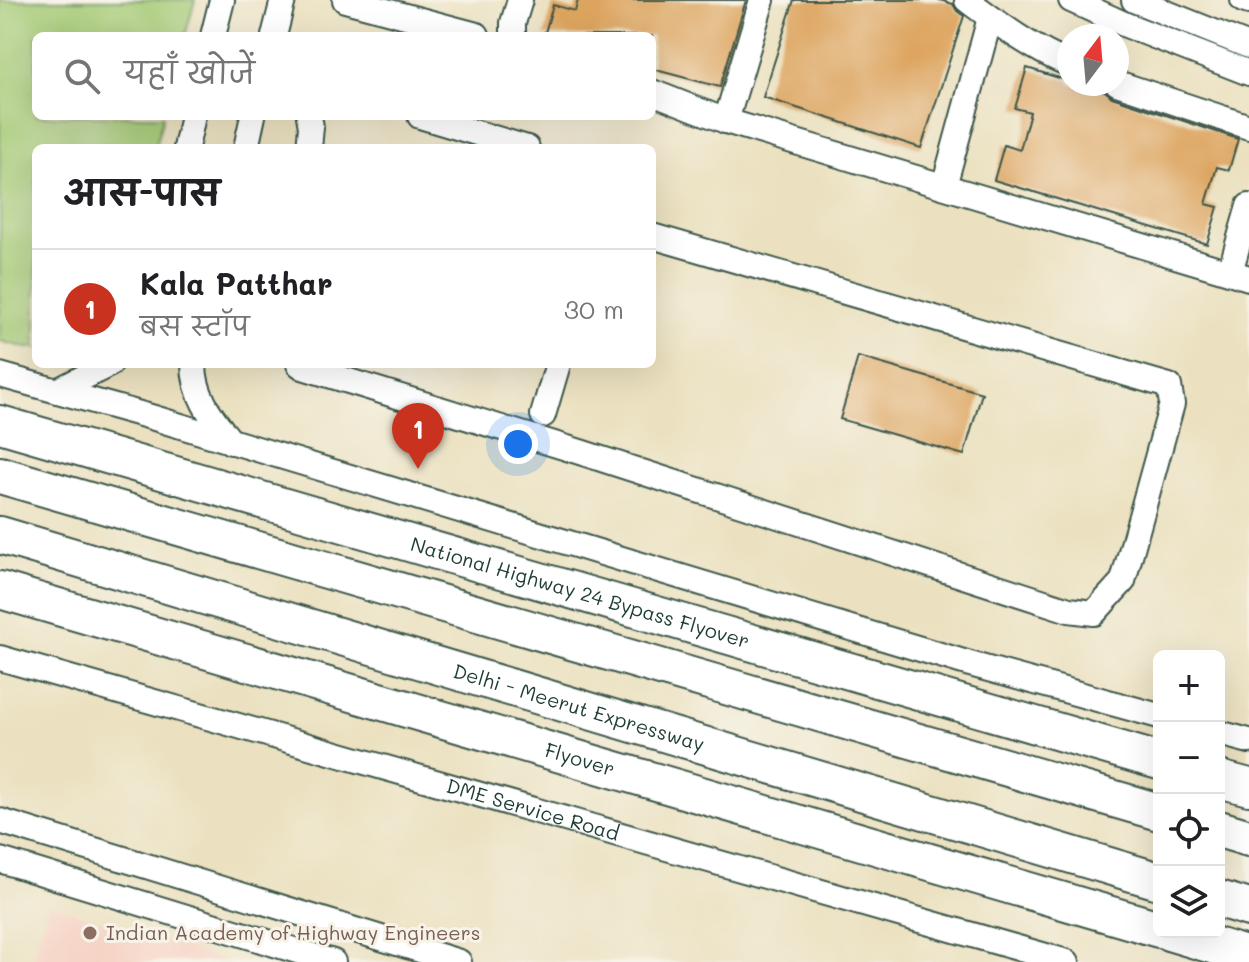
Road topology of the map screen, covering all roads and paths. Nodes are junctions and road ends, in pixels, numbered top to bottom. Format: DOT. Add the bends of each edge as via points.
graph roads {
  1 [pos="222,0"];
  2 [pos="283,0"];
  3 [pos="345,0"];
  4 [pos="520,0"];
  5 [pos="762,0"];
  6 [pos="967,0"];
  7 [pos="1071,0"];
  8 [pos="1134,0"];
  9 [pos="1243,0"];
  10 [pos="1249,2"];
  11 [pos="990,18"];
  12 [pos="214,32"];
  13 [pos="275,32"];
  14 [pos="466,32"];
  15 [pos="513,32"];
  16 [pos="1249,46"];
  17 [pos="1057,59"];
  18 [pos="1249,73"];
  19 [pos="1129,87"];
  20 [pos="656,94"];
  21 [pos="192,120"];
  22 [pos="252,120"];
  23 [pos="310,120"];
  24 [pos="433,120"];
  25 [pos="726,121"];
  26 [pos="1249,127"];
  27 [pos="187,144"];
  28 [pos="247,144"];
  29 [pos="309,144"];
  30 [pos="514,144"];
  31 [pos="944,186"];
  32 [pos="1249,206"];
  33 [pos="656,237"];
  34 [pos="1239,275"];
  35 [pos="102,368"];
  36 [pos="194,368"];
  37 [pos="306,368"];
  38 [pos="557,368"];
  39 [pos="0,375"];
  40 [pos="57,391"];
  41 [pos="543,415"];
  42 [pos="0,424"];
  43 [pos="231,442"];
  44 [pos="0,475"];
  45 [pos="0,535"];
  46 [pos="0,590"];
  47 [pos="0,658"];
  48 [pos="1153,714"];
  49 [pos="1225,735"];
  50 [pos="1249,741"];
  51 [pos="1153,759"];
  52 [pos="1225,781"];
  53 [pos="1249,787"];
  54 [pos="1153,810"];
  55 [pos="0,821"];
  56 [pos="1225,831"];
  57 [pos="1249,838"];
  58 [pos="0,860"];
  59 [pos="1153,879"];
  60 [pos="1225,901"];
  61 [pos="1249,908"];
  62 [pos="1153,927"];
  63 [pos="1189,938"];
  64 [pos="264,952"];
  65 [pos="1249,956"];
  66 [pos="448,960"];
  67 [pos="333,962"];
  68 [pos="1067,962"];
  1 -- 12 [label="street"];
  2 -- 13 [label="street"];
  3 -- 14 [label="street"];
  4 -- 15 [label="street"];
  5 -- 25 [label="street"];
  6 -- 11 [label="street"];
  7 -- 18 [label="street"];
  8 -- 16 [label="street"];
  9 -- 10 [label="street"];
  11 -- 17 [label="street"];
  11 -- 31 [label="street"];
  19 -- 26 [label="street"];
  20 -- 25 [label="street"];
  21 -- 27 [label="street"];
  22 -- 28 [label="street"];
  23 -- 29 [label="street"];
  24 -- 30 [label="street"];
  25 -- 31 [label="street"];
  31 -- 34 [label="street"];
  32 -- 34 [label="street"];
  33 -- 37 [label="street" via="1169,386 1172,404 1123,581 1094,613 1069,610"];
  35 -- 40 [label="street"];
  36 -- 43 [label="street" via="194,381 209,414"];
  38 -- 41 [label="street"];
  39 -- 40 [label="street"];
  40 -- 43 [label="street"];
  42 -- 51 [label="highway, National Highway 24 Bypass Flyover"];
  43 -- 48 [label="street"];
  44 -- 54 [label="highway"];
  45 -- 59 [label="highway, Delhi - Meerut Expressway"];
  46 -- 62 [label="highway, Flyover"];
  47 -- 68 [label="street, DME Service Road"];
  49 -- 50 [label="street"];
  52 -- 53 [label="highway"];
  55 -- 66 [label="street"];
  56 -- 57 [label="highway"];
  58 -- 64 [label="street"];
  60 -- 61 [label="highway"];
  63 -- 65 [label="highway"];
  64 -- 67 [label="street"];
}
